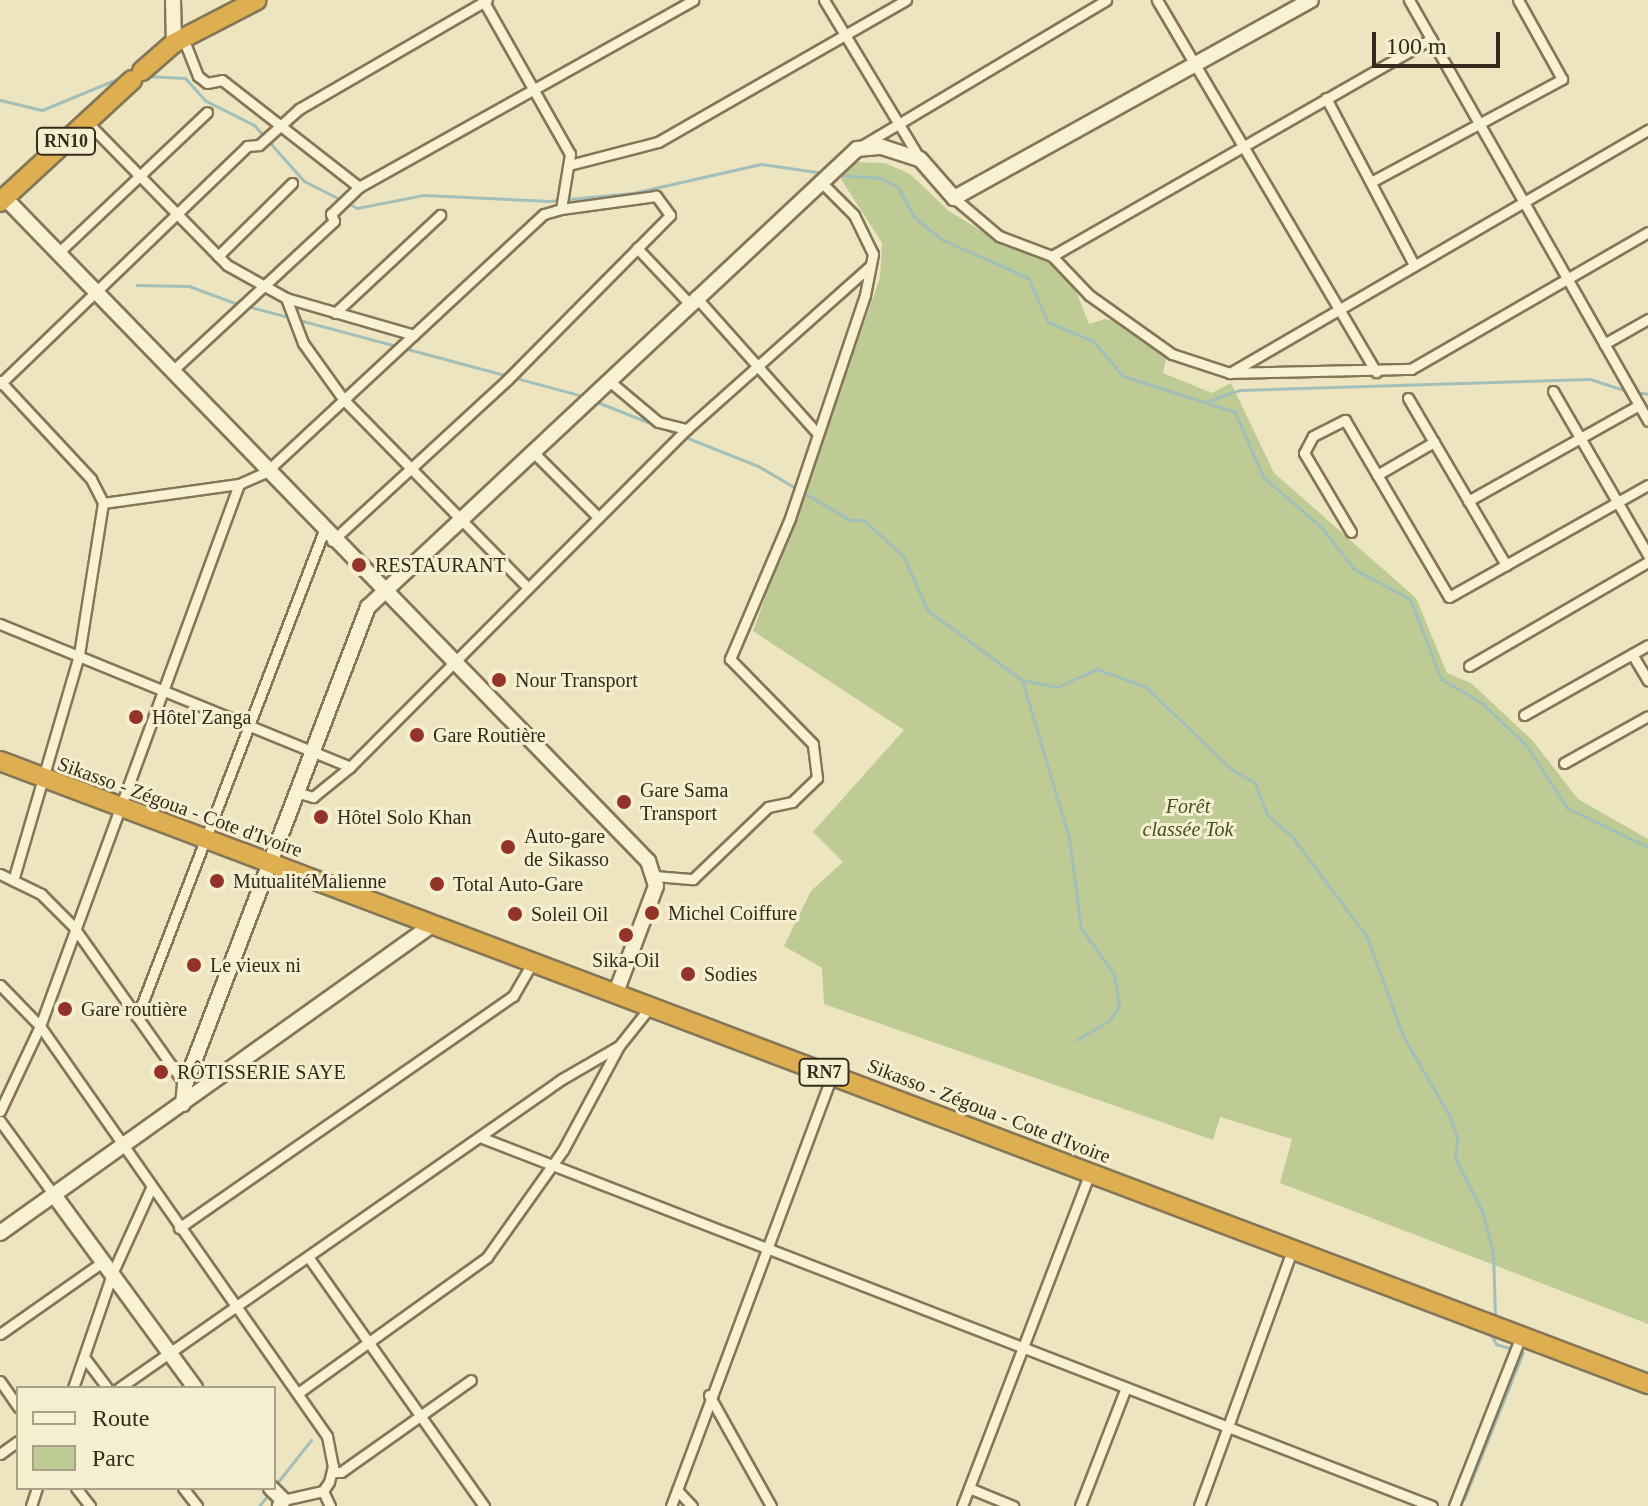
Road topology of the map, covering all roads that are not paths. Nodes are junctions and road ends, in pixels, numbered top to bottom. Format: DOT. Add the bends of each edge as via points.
graph roads {
  1 [pos="173,0"];
  2 [pos="257,0"];
  3 [pos="693,0"];
  4 [pos="824,0"];
  5 [pos="906,0"];
  6 [pos="1106,0"];
  7 [pos="1157,0"];
  8 [pos="1311,0"];
  9 [pos="1409,0"];
  10 [pos="1518,0"];
  11 [pos="484,1"];
  12 [pos="844,35"];
  13 [pos="1431,39"];
  14 [pos="178,40"];
  15 [pos="1193,65"];
  16 [pos="535,92"];
  17 [pos="1326,98"];
  18 [pos="207,112"];
  19 [pos="897,121"];
  20 [pos="87,122"];
  21 [pos="1479,123"];
  22 [pos="1648,130"];
  23 [pos="275,132"];
  24 [pos="1241,146"];
  25 [pos="857,149"];
  26 [pos="920,159"];
  27 [pos="569,165"];
  28 [pos="139,175"];
  29 [pos="823,175"];
  30 [pos="1371,182"];
  31 [pos="292,183"];
  32 [pos="359,187"];
  33 [pos="2,198"];
  34 [pos="954,198"];
  35 [pos="1525,205"];
  36 [pos="562,207"];
  37 [pos="177,215"];
  38 [pos="440,215"];
  39 [pos="1648,232"];
  40 [pos="637,248"];
  41 [pos="58,253"];
  42 [pos="218,256"];
  43 [pos="1052,256"];
  44 [pos="1414,265"];
  45 [pos="871,266"];
  46 [pos="1565,276"];
  47 [pos="263,289"];
  48 [pos="96,293"];
  49 [pos="286,298"];
  50 [pos="691,299"];
  51 [pos="1337,307"];
  52 [pos="335,313"];
  53 [pos="1648,319"];
  54 [pos="414,335"];
  55 [pos="1604,344"];
  56 [pos="755,366"];
  57 [pos="171,372"];
  58 [pos="1376,372"];
  59 [pos="1230,373"];
  60 [pos="608,380"];
  61 [pos="1,383"];
  62 [pos="1553,391"];
  63 [pos="1408,398"];
  64 [pos="344,400"];
  65 [pos="1643,410"];
  66 [pos="687,429"];
  67 [pos="818,434"];
  68 [pos="1580,438"];
  69 [pos="1434,442"];
  70 [pos="533,452"];
  71 [pos="414,468"];
  72 [pos="266,472"];
  73 [pos="1377,475"];
  74 [pos="239,484"];
  75 [pos="1648,485"];
  76 [pos="1468,501"];
  77 [pos="1617,502"];
  78 [pos="103,503"];
  79 [pos="598,517"];
  80 [pos="463,519"];
  81 [pos="1351,532"];
  82 [pos="328,537"];
  83 [pos="1648,555"];
  84 [pos="1648,562"];
  85 [pos="1506,565"];
  86 [pos="527,587"];
  87 [pos="384,592"];
  88 [pos="0,624"];
  89 [pos="1648,645"];
  90 [pos="1632,654"];
  91 [pos="79,655"];
  92 [pos="456,658"];
  93 [pos="1469,666"];
  94 [pos="1648,681"];
  95 [pos="167,687"];
  96 [pos="1524,715"];
  97 [pos="1648,716"];
  98 [pos="251,723"];
  99 [pos="315,749"];
  100 [pos="0,761"];
  101 [pos="1564,763"];
  102 [pos="350,767"];
  103 [pos="45,780"];
  104 [pos="299,793"];
  105 [pos="120,806"];
  106 [pos="206,839"];
  107 [pos="272,864"];
  108 [pos="0,874"];
  109 [pos="655,876"];
  110 [pos="13,881"];
  111 [pos="432,925"];
  112 [pos="73,926"];
  113 [pos="532,963"];
  114 [pos="0,985"];
  115 [pos="615,995"];
  116 [pos="650,1007"];
  117 [pos="137,1017"];
  118 [pos="40,1026"];
  119 [pos="619,1046"];
  120 [pos="832,1075"];
  121 [pos="185,1085"];
  122 [pos="183,1104"];
  123 [pos="0,1111"];
  124 [pos="0,1121"];
  125 [pos="480,1137"];
  126 [pos="123,1148"];
  127 [pos="553,1165"];
  128 [pos="1090,1173"];
  129 [pos="151,1188"];
  130 [pos="54,1195"];
  131 [pos="179,1228"];
  132 [pos="0,1233"];
  133 [pos="1293,1248"];
  134 [pos="767,1249"];
  135 [pos="309,1258"];
  136 [pos="104,1261"];
  137 [pos="112,1274"];
  138 [pos="236,1309"];
  139 [pos="0,1334"];
  140 [pos="1521,1336"];
  141 [pos="369,1345"];
  142 [pos="1025,1351"];
  143 [pos="170,1355"];
  144 [pos="84,1357"];
  145 [pos="471,1380"];
  146 [pos="0,1381"];
  147 [pos="1648,1384"];
  148 [pos="74,1386"];
  149 [pos="106,1386"];
  150 [pos="122,1386"];
  151 [pos="193,1386"];
  152 [pos="1125,1390"];
  153 [pos="298,1393"];
  154 [pos="709,1395"];
  155 [pos="16,1404"];
  156 [pos="421,1418"];
  157 [pos="1228,1429"];
  158 [pos="332,1472"];
  159 [pos="969,1488"];
  160 [pos="78,1490"];
  161 [pos="677,1490"];
  162 [pos="323,1491"];
  163 [pos="282,1503"];
  164 [pos="1459,1505"];
  165 [pos="90,1506"];
  166 [pos="330,1506"];
  167 [pos="484,1506"];
  168 [pos="671,1506"];
  169 [pos="692,1506"];
  170 [pos="771,1506"];
  171 [pos="962,1506"];
  172 [pos="1013,1506"];
  173 [pos="1080,1506"];
  174 [pos="1199,1506"];
  175 [pos="1432,1506"];
  1 -- 14 [label="street"];
  2 -- 14 [label="highway, RN10"];
  3 -- 16 [label="street"];
  4 -- 12 [label="street"];
  5 -- 12 [label="street"];
  6 -- 19 [label="street"];
  7 -- 15 [label="street"];
  8 -- 15 [label="street"];
  9 -- 13 [label="street"];
  10 -- 21 [label="street" via="1562,79"];
  11 -- 16 [label="street"];
  11 -- 23 [label="street" via="299,109"];
  12 -- 19 [label="street"];
  12 -- 27 [label="street" via="658,142"];
  13 -- 17 [label="street"];
  13 -- 21 [label="street"];
  14 -- 20 [label="highway, RN10"];
  14 -- 23 [label="street" via="198,76 207,83 222,80"];
  15 -- 24 [label="street"];
  15 -- 34 [label="street"];
  16 -- 27 [label="street" via="570,154"];
  16 -- 32 [label="street"];
  17 -- 24 [label="street"];
  17 -- 30 [label="street"];
  18 -- 28 [label="street"];
  19 -- 25 [label="street"];
  19 -- 26 [label="street"];
  20 -- 28 [label="street"];
  20 -- 33 [label="highway, RN10"];
  21 -- 30 [label="street"];
  21 -- 35 [label="street"];
  22 -- 35 [label="street"];
  23 -- 32 [label="street"];
  23 -- 37 [label="street" via="259,145 247,146"];
  24 -- 43 [label="street"];
  24 -- 51 [label="street"];
  25 -- 26 [label="street" via="882,147"];
  25 -- 29 [label="street"];
  26 -- 34 [label="street"];
  27 -- 36 [label="street"];
  28 -- 37 [label="street"];
  28 -- 41 [label="street"];
  29 -- 45 [label="street" via="854,215 873,254"];
  29 -- 50 [label="street"];
  30 -- 44 [label="street"];
  31 -- 42 [label="street"];
  32 -- 47 [label="street" via="331,214 334,221"];
  33 -- 41 [label="street"];
  34 -- 43 [label="street" via="999,236"];
  35 -- 44 [label="street"];
  35 -- 46 [label="street"];
  36 -- 40 [label="street" via="656,196 670,215"];
  36 -- 54 [label="street" via="544,214"];
  37 -- 42 [label="street"];
  37 -- 48 [label="street"];
  38 -- 52 [label="street"];
  39 -- 46 [label="street"];
  40 -- 50 [label="street"];
  40 -- 71 [label="street"];
  41 -- 48 [label="street"];
  42 -- 47 [label="street"];
  43 -- 59 [label="street" via="1089,295 1172,354"];
  44 -- 51 [label="street"];
  45 -- 56 [label="street"];
  45 -- 67 [label="street"];
  46 -- 55 [label="street"];
  46 -- 58 [label="street" via="1411,369"];
  47 -- 49 [label="street"];
  47 -- 57 [label="street"];
  48 -- 57 [label="street"];
  48 -- 61 [label="street"];
  49 -- 52 [label="street"];
  49 -- 64 [label="street" via="303,343"];
  50 -- 56 [label="street"];
  50 -- 60 [label="street"];
  51 -- 58 [label="street"];
  51 -- 59 [label="street"];
  52 -- 54 [label="street"];
  53 -- 55 [label="street"];
  54 -- 64 [label="street"];
  55 -- 65 [label="street"];
  56 -- 66 [label="street"];
  56 -- 67 [label="street"];
  57 -- 72 [label="street"];
  58 -- 59 [label="street"];
  60 -- 66 [label="street" via="658,422"];
  60 -- 70 [label="street"];
  61 -- 78 [label="street" via="91,479"];
  62 -- 68 [label="street"];
  63 -- 69 [label="street"];
  64 -- 71 [label="street"];
  64 -- 72 [label="street"];
  65 -- 68 [label="street"];
  66 -- 79 [label="street"];
  67 -- 109 [label="street" via="790,518 730,659 813,744 817,778 792,802 768,807 693,879"];
  68 -- 76 [label="street"];
  68 -- 77 [label="street"];
  69 -- 73 [label="street"];
  69 -- 76 [label="street"];
  70 -- 79 [label="street"];
  70 -- 80 [label="street"];
  71 -- 80 [label="street"];
  71 -- 82 [label="street"];
  72 -- 74 [label="street"];
  72 -- 82 [label="street"];
  73 -- 81 [label="street" via="1345,420 1307,443 1308,461"];
  73 -- 85 [label="street" via="1449,597"];
  74 -- 78 [label="street"];
  74 -- 95 [label="street"];
  75 -- 77 [label="street"];
  76 -- 85 [label="street"];
  77 -- 83 [label="street"];
  77 -- 85 [label="street"];
  78 -- 91 [label="street"];
  79 -- 86 [label="street"];
  80 -- 86 [label="street"];
  80 -- 87 [label="street"];
  82 -- 87 [label="street"];
  82 -- 98 [label="street"];
  84 -- 93 [label="street"];
  86 -- 92 [label="street"];
  87 -- 92 [label="street"];
  87 -- 99 [label="street" via="368,607"];
  88 -- 91 [label="street"];
  89 -- 90 [label="street"];
  90 -- 94 [label="street"];
  90 -- 96 [label="street"];
  91 -- 95 [label="street"];
  91 -- 103 [label="street"];
  92 -- 102 [label="street"];
  92 -- 109 [label="street"];
  95 -- 98 [label="street"];
  95 -- 105 [label="street"];
  97 -- 101 [label="street"];
  98 -- 99 [label="street"];
  98 -- 106 [label="street"];
  99 -- 102 [label="street"];
  99 -- 104 [label="street"];
  100 -- 103 [label="highway, Sikasso - Zégoua - Cote d'Ivoire / RN7"];
  102 -- 104 [label="street" via="313,797"];
  103 -- 105 [label="highway, Sikasso - Zégoua - Cote d'Ivoire / RN7"];
  103 -- 110 [label="street"];
  104 -- 107 [label="street"];
  105 -- 106 [label="highway, Sikasso - Zégoua - Cote d'Ivoire / RN7"];
  105 -- 112 [label="street"];
  106 -- 107 [label="highway, Sikasso - Zégoua - Cote d'Ivoire / RN7"];
  106 -- 117 [label="street"];
  107 -- 111 [label="highway, Sikasso - Zégoua - Cote d'Ivoire / RN7"];
  107 -- 121 [label="street"];
  108 -- 110 [label="street"];
  109 -- 115 [label="street"];
  110 -- 112 [label="street" via="41,894"];
  111 -- 113 [label="highway, Sikasso - Zégoua - Cote d'Ivoire / RN7"];
  111 -- 122 [label="street"];
  112 -- 117 [label="street"];
  112 -- 118 [label="street"];
  113 -- 115 [label="highway, Sikasso - Zégoua - Cote d'Ivoire / RN7"];
  113 -- 131 [label="street" via="513,996"];
  114 -- 118 [label="street"];
  115 -- 116 [label="highway, Sikasso - Zégoua - Cote d'Ivoire / RN7"];
  116 -- 119 [label="street"];
  116 -- 120 [label="highway, Sikasso - Zégoua - Cote d'Ivoire / RN7"];
  117 -- 121 [label="street"];
  118 -- 123 [label="street"];
  118 -- 126 [label="street"];
  119 -- 125 [label="street"];
  119 -- 127 [label="street" via="611,1072"];
  120 -- 128 [label="highway, Sikasso - Zégoua - Cote d'Ivoire / RN7"];
  120 -- 134 [label="street"];
  121 -- 122 [label="street"];
  122 -- 126 [label="street"];
  124 -- 130 [label="street"];
  125 -- 127 [label="street"];
  125 -- 135 [label="street"];
  126 -- 129 [label="street"];
  126 -- 130 [label="street"];
  127 -- 134 [label="street"];
  127 -- 141 [label="street" via="487,1257"];
  128 -- 133 [label="highway, Sikasso - Zégoua - Cote d'Ivoire / RN7"];
  128 -- 142 [label="street"];
  129 -- 131 [label="street"];
  129 -- 137 [label="street"];
  130 -- 132 [label="street"];
  130 -- 136 [label="street"];
  131 -- 138 [label="street"];
  133 -- 140 [label="highway, Sikasso - Zégoua - Cote d'Ivoire / RN7"];
  133 -- 157 [label="street"];
  134 -- 142 [label="street"];
  134 -- 154 [label="street"];
  135 -- 138 [label="street"];
  135 -- 141 [label="street"];
  136 -- 137 [label="street"];
  136 -- 139 [label="street"];
  137 -- 143 [label="street"];
  137 -- 144 [label="street"];
  138 -- 143 [label="street"];
  138 -- 153 [label="street"];
  140 -- 147 [label="highway, Sikasso - Zégoua - Cote d'Ivoire / RN7"];
  140 -- 164 [label="street"];
  141 -- 153 [label="street"];
  141 -- 156 [label="street"];
  142 -- 152 [label="street"];
  142 -- 159 [label="street"];
  143 -- 150 [label="street"];
  143 -- 151 [label="street"];
  144 -- 148 [label="street"];
  144 -- 149 [label="street"];
  145 -- 156 [label="street"];
  146 -- 155 [label="street"];
  152 -- 157 [label="street"];
  152 -- 173 [label="street"];
  153 -- 158 [label="street" via="327,1436"];
  154 -- 161 [label="street"];
  154 -- 170 [label="street"];
  156 -- 158 [label="street" via="341,1472"];
  156 -- 167 [label="street"];
  157 -- 174 [label="street"];
  157 -- 175 [label="street"];
  158 -- 162 [label="street"];
  159 -- 171 [label="street"];
  159 -- 172 [label="street"];
  160 -- 165 [label="street"];
  161 -- 168 [label="street"];
  161 -- 169 [label="street"];
  162 -- 163 [label="street"];
  162 -- 166 [label="street"];
}
